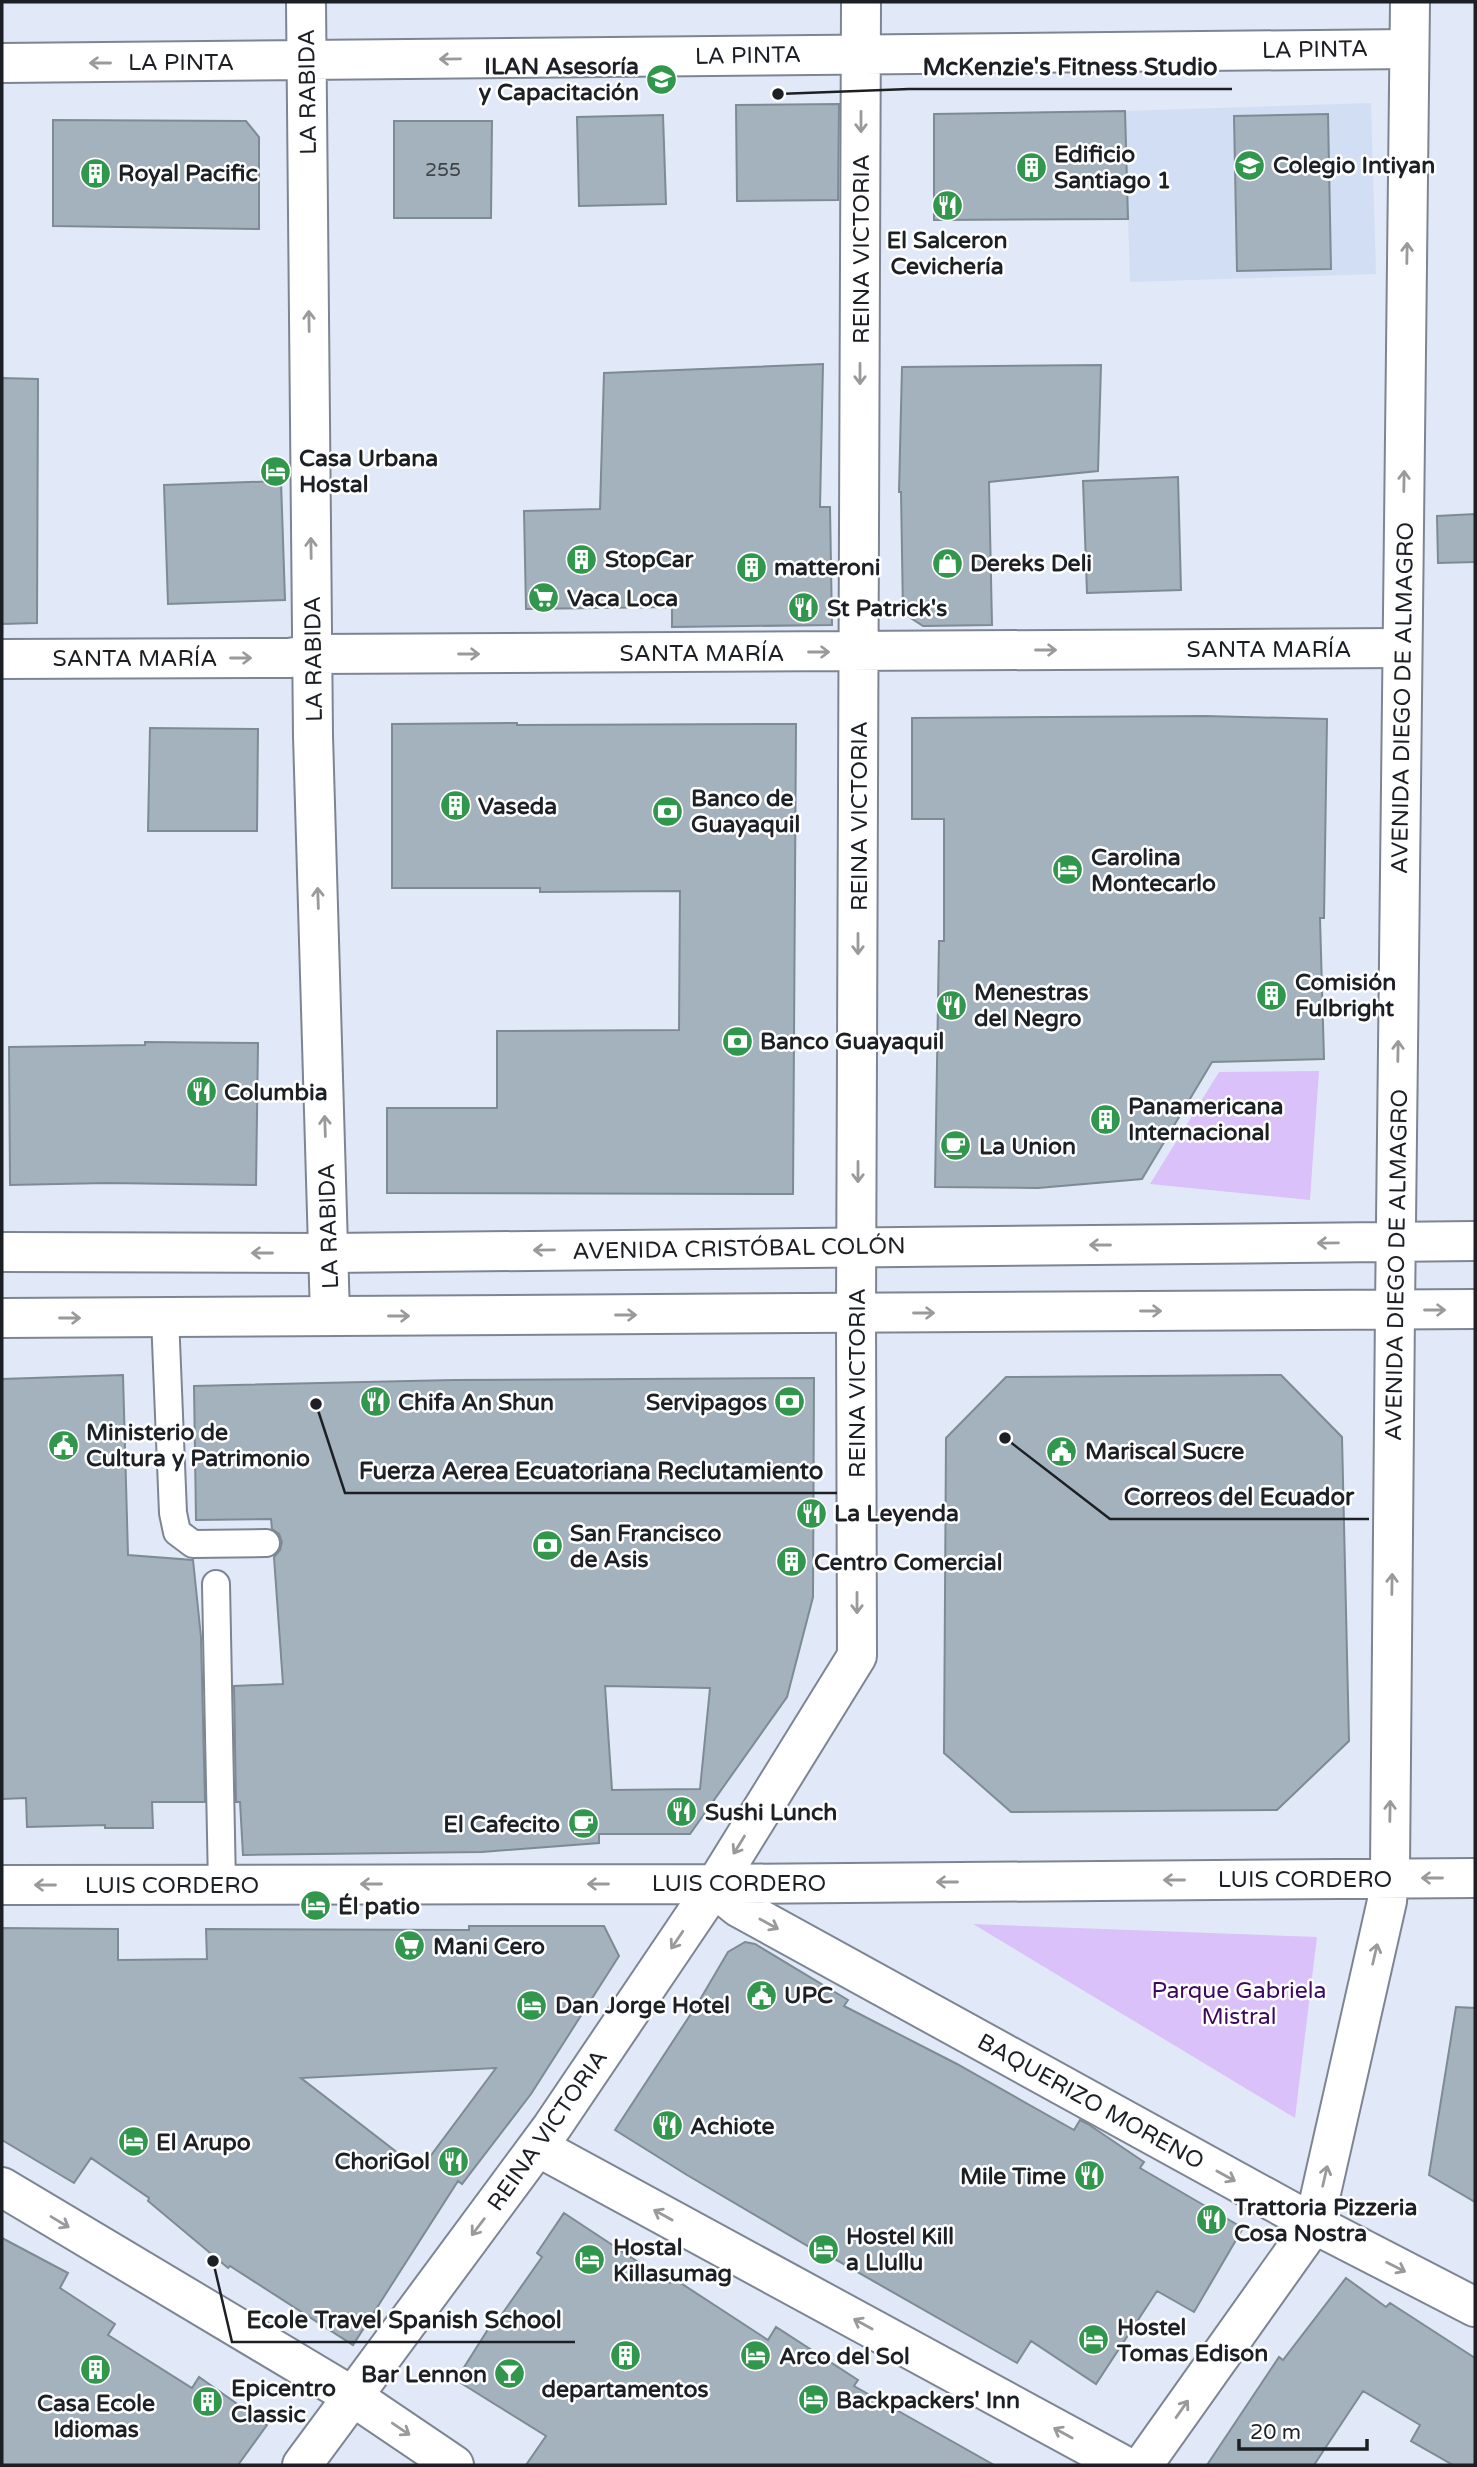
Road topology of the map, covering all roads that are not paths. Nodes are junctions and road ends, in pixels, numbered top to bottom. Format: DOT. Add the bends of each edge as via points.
graph roads {
  1 [pos="306,2"];
  2 [pos="861,2"];
  3 [pos="1410,2"];
  4 [pos="1409,48"];
  5 [pos="861,54"];
  6 [pos="307,61"];
  7 [pos="2,63"];
  8 [pos="1402,648"];
  9 [pos="859,652"];
  10 [pos="313,654"];
  11 [pos="2,659"];
  12 [pos="1475,1241"];
  13 [pos="1396,1242"];
  14 [pos="857,1246"];
  15 [pos="2,1252"];
  16 [pos="330,1253"];
  17 [pos="1395,1310"];
  18 [pos="1475,1310"];
  19 [pos="856,1314"];
  20 [pos="330,1316"];
  21 [pos="165,1317"];
  22 [pos="2,1318"];
  23 [pos="266,1543"];
  24 [pos="216,1584"];
  25 [pos="1475,1878"];
  26 [pos="1389,1879"];
  27 [pos="716,1884"];
  28 [pos="2,1885"];
  29 [pos="222,1885"];
  30 [pos="538,2147"];
  31 [pos="2,2186"];
  32 [pos="1314,2224"];
  33 [pos="1475,2307"];
  34 [pos="352,2396"];
  35 [pos="302,2465"];
  36 [pos="454,2465"];
  37 [pos="1123,2465"];
  38 [pos="1143,2465"];
  1 -- 6 [label="street, LA RABIDA"];
  2 -- 5 [label="street, REINA VICTORIA"];
  3 -- 4 [label="street, AVENIDA DIEGO DE ALMAGRO"];
  4 -- 5 [label="street, LA PINTA"];
  8 -- 4 [label="street, AVENIDA DIEGO DE ALMAGRO, one-way"];
  5 -- 6 [label="street, LA PINTA, one-way"];
  5 -- 9 [label="street, REINA VICTORIA, one-way"];
  6 -- 7 [label="street, LA PINTA, one-way"];
  10 -- 6 [label="street, LA RABIDA, one-way"];
  9 -- 8 [label="street, SANTA MARÍA, one-way"];
  13 -- 8 [label="street, AVENIDA DIEGO DE ALMAGRO, one-way"];
  10 -- 9 [label="street, SANTA MARÍA, one-way"];
  9 -- 14 [label="street, REINA VICTORIA, one-way"];
  11 -- 10 [label="street, SANTA MARÍA, one-way" via="289,658"];
  16 -- 10 [label="street, LA RABIDA, one-way"];
  12 -- 13 [label="street, AVENIDA CRISTÓBAL COLÓN"];
  13 -- 14 [label="street, AVENIDA CRISTÓBAL COLÓN, one-way"];
  13 -- 17 [label="street, AVENIDA DIEGO DE ALMAGRO"];
  14 -- 16 [label="street, AVENIDA CRISTÓBAL COLÓN, one-way"];
  14 -- 19 [label="street, REINA VICTORIA"];
  16 -- 15 [label="street, AVENIDA CRISTÓBAL COLÓN, one-way"];
  16 -- 20 [label="street, LA RABIDA"];
  17 -- 18 [label="street, one-way"];
  19 -- 17 [label="street, one-way"];
  26 -- 17 [label="street, AVENIDA DIEGO DE ALMAGRO, one-way"];
  20 -- 19 [label="street, one-way"];
  19 -- 27 [label="street, REINA VICTORIA, one-way" via="857,1656"];
  20 -- 21 [label="street"];
  22 -- 21 [label="street, one-way"];
  21 -- 23 [label="lane" via="177,1532 194,1544"];
  24 -- 29 [label="lane"];
  25 -- 26 [label="street, LUIS CORDERO, one-way"];
  26 -- 27 [label="street, LUIS CORDERO, one-way"];
  32 -- 26 [label="street, AVENIDA DIEGO DE ALMAGRO, one-way"];
  27 -- 29 [label="street, LUIS CORDERO, one-way"];
  27 -- 30 [label="street, REINA VICTORIA, one-way"];
  27 -- 32 [label="street, BAQUERIZO MORENO, one-way" via="738,1907"];
  29 -- 28 [label="street, LUIS CORDERO, one-way"];
  30 -- 34 [label="street, REINA VICTORIA, one-way"];
  37 -- 30 [label="street, one-way"];
  31 -- 34 [label="street, one-way"];
  32 -- 33 [label="street, BAQUERIZO MORENO, one-way"];
  38 -- 32 [label="street, AVENIDA DIEGO DE ALMAGRO, one-way"];
  34 -- 35 [label="street, REINA VICTORIA"];
  34 -- 36 [label="street, one-way"];
}
